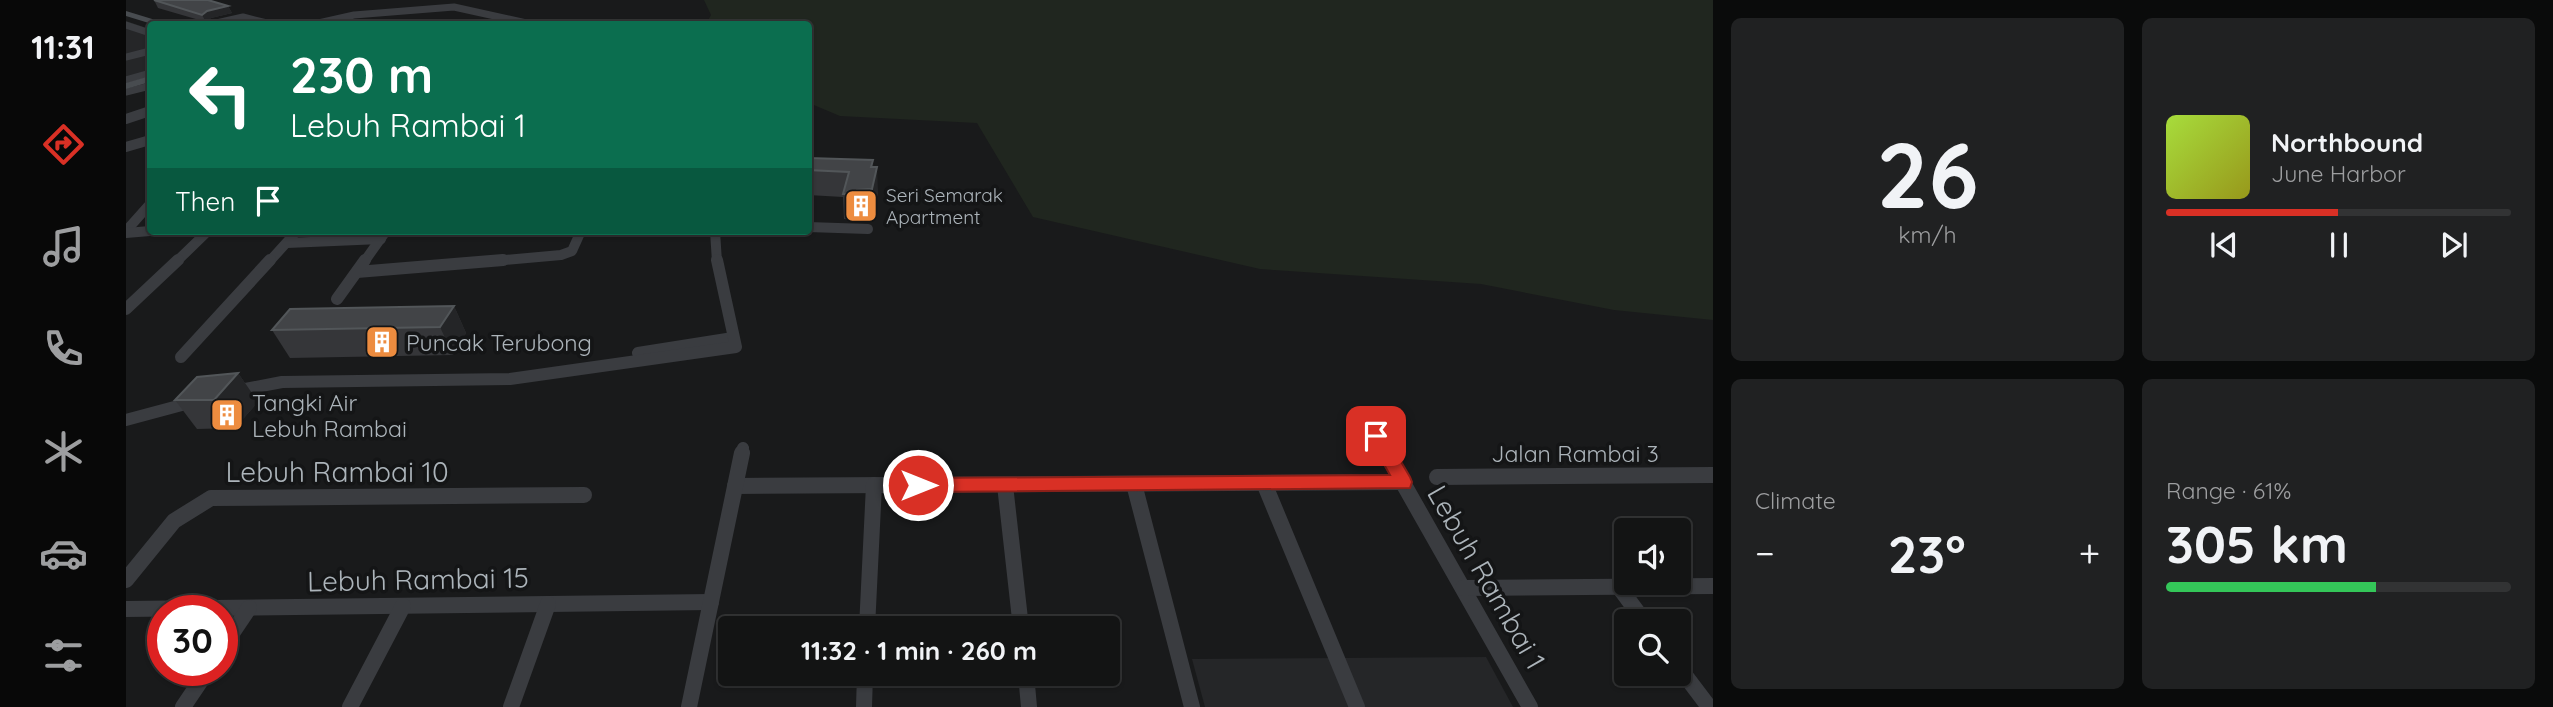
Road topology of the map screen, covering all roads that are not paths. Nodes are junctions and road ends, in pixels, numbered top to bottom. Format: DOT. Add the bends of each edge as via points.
graph roads {
  1 [pos="126,13"];
  2 [pos="150,21"];
  3 [pos="224,21"];
  4 [pos="260,21"];
  5 [pos="327,21"];
  6 [pos="519,21"];
  7 [pos="126,25"];
  8 [pos="147,32"];
  9 [pos="147,52"];
  10 [pos="126,57"];
  11 [pos="147,74"];
  12 [pos="126,80"];
  13 [pos="147,80"];
  14 [pos="126,86"];
  15 [pos="147,87"];
  16 [pos="126,92"];
  17 [pos="147,114"];
  18 [pos="126,119"];
  19 [pos="147,141"];
  20 [pos="126,148"];
  21 [pos="147,208"];
  22 [pos="812,227"];
  23 [pos="868,229"];
  24 [pos="147,231"];
  25 [pos="126,232"];
  26 [pos="204,235"];
  27 [pos="294,235"];
  28 [pos="383,235"];
  29 [pos="579,235"];
  30 [pos="715,235"];
  31 [pos="287,243"];
  32 [pos="357,272"];
  33 [pos="337,299"];
  34 [pos="126,309"];
  35 [pos="181,357"];
  36 [pos="214,393"];
  37 [pos="126,412"];
  38 [pos="126,420"];
  39 [pos="1376,436"];
  40 [pos="743,448"];
  41 [pos="1713,475"];
  42 [pos="1437,477"];
  43 [pos="1403,482"];
  44 [pos="1264,483"];
  45 [pos="1134,484"];
  46 [pos="874,485"];
  47 [pos="1004,485"];
  48 [pos="735,486"];
  49 [pos="584,495"];
  50 [pos="126,580"];
  51 [pos="1691,586"];
  52 [pos="1713,586"];
  53 [pos="1614,587"];
  54 [pos="1463,589"];
  55 [pos="710,602"];
  56 [pos="548,604"];
  57 [pos="403,606"];
  58 [pos="249,608"];
  59 [pos="126,610"];
  60 [pos="868,616"];
  61 [pos="1020,616"];
  62 [pos="238,624"];
  63 [pos="1691,683"];
  64 [pos="197,686"];
  65 [pos="865,686"];
  66 [pos="1027,686"];
  67 [pos="183,707"];
  68 [pos="350,707"];
  69 [pos="511,707"];
  70 [pos="689,707"];
  71 [pos="864,707"];
  72 [pos="1029,707"];
  73 [pos="1192,707"];
  74 [pos="1357,707"];
  75 [pos="1530,707"];
  76 [pos="1709,707"];
  1 -- 2 [label="main road"];
  3 -- 4 [label="street" via="243,16"];
  5 -- 6 [label="street" via="446,7 470,8"];
  7 -- 8 [label="street"];
  9 -- 10 [label="street"];
  11 -- 12 [label="street"];
  13 -- 14 [label="main road"];
  15 -- 16 [label="street"];
  17 -- 18 [label="street"];
  19 -- 20 [label="street"];
  21 -- 25 [label="street"];
  22 -- 23 [label="street"];
  24 -- 25 [label="street"];
  26 -- 34 [label="street"];
  27 -- 31 [label="street"];
  28 -- 31 [label="street"];
  28 -- 32 [label="street"];
  29 -- 32 [label="street" via="572,251 561,255"];
  30 -- 36 [label="street" via="734,343 549,375 282,383"];
  31 -- 35 [label="street"];
  32 -- 33 [label="street"];
  36 -- 37 [label="street"];
  36 -- 38 [label="street"];
  39 -- 43 [label="street, Lebuh Rambai 1"];
  40 -- 48 [label="street"];
  41 -- 42 [label="street, Jalan Rambai 3"];
  43 -- 44 [label="street"];
  43 -- 54 [label="street, Lebuh Rambai 1"];
  44 -- 45 [label="street"];
  44 -- 74 [label="street"];
  45 -- 47 [label="street"];
  45 -- 73 [label="street"];
  46 -- 47 [label="street"];
  46 -- 48 [label="street"];
  46 -- 60 [label="street"];
  47 -- 61 [label="street"];
  48 -- 55 [label="street"];
  49 -- 50 [label="street, Lebuh Rambai 10" via="211,498 175,520"];
  51 -- 52 [label="street"];
  53 -- 54 [label="street"];
  54 -- 75 [label="street, Lebuh Rambai 1"];
  55 -- 56 [label="street, Lebuh Rambai 15"];
  55 -- 70 [label="street"];
  56 -- 57 [label="street, Lebuh Rambai 15"];
  56 -- 69 [label="street"];
  57 -- 58 [label="street, Lebuh Rambai 15"];
  57 -- 68 [label="street"];
  58 -- 59 [label="street, Lebuh Rambai 15"];
  58 -- 62 [label="street"];
  63 -- 76 [label="street"];
  64 -- 67 [label="street"];
  65 -- 71 [label="street"];
  66 -- 72 [label="street"];
}
